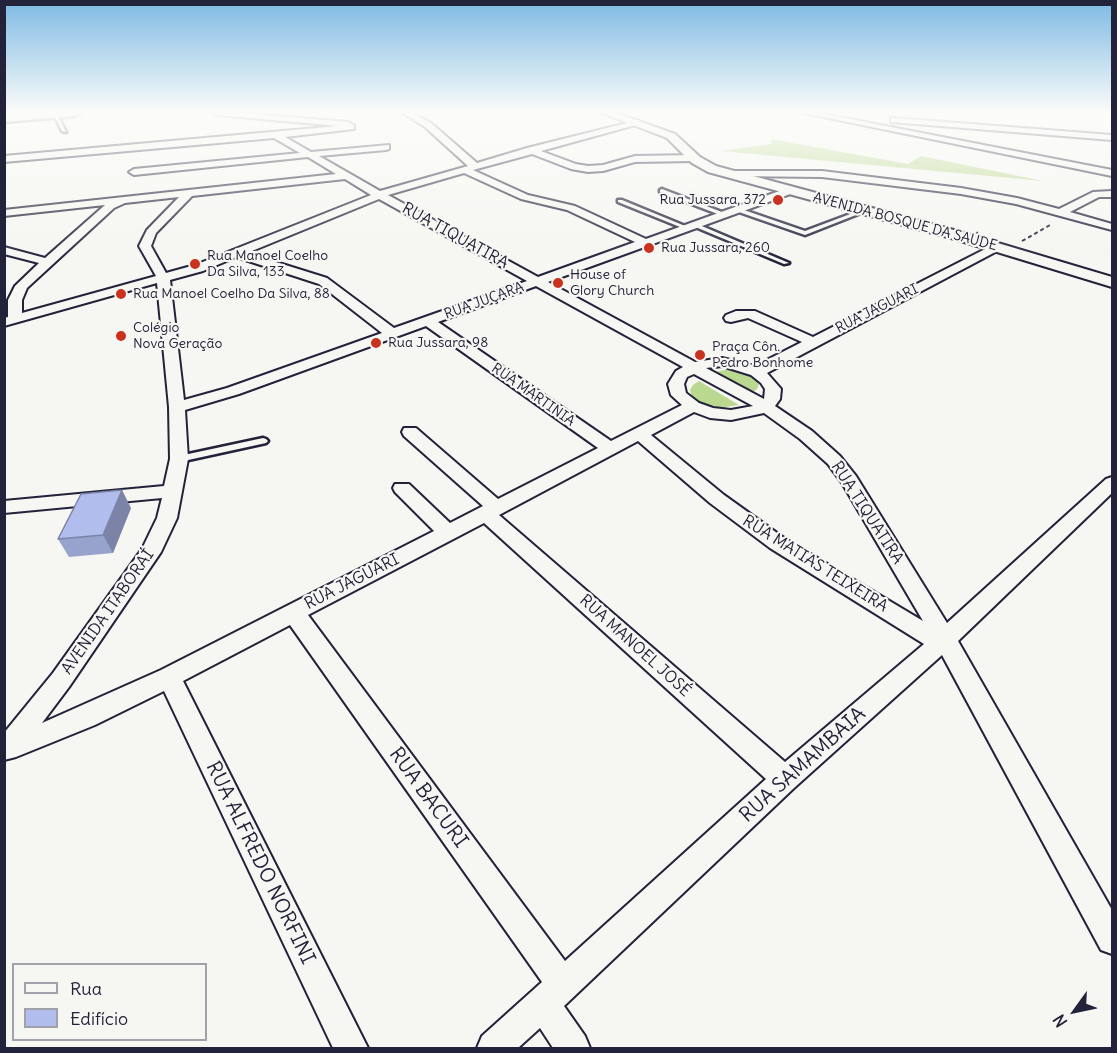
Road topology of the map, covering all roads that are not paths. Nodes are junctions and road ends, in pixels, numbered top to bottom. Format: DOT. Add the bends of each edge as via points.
graph roads {
  1 [pos="35,162"];
  2 [pos="172,162"];
  3 [pos="236,162"];
  4 [pos="322,162"];
  5 [pos="470,162"];
  6 [pos="488,162"];
  7 [pos="561,162"];
  8 [pos="624,162"];
  9 [pos="700,162"];
  10 [pos="1055,162"];
  11 [pos="474,166"];
  12 [pos="463,169"];
  13 [pos="134,172"];
  14 [pos="733,174"];
  15 [pos="1113,174"];
  16 [pos="347,176"];
  17 [pos="789,190"];
  18 [pos="662,191"];
  19 [pos="379,194"];
  20 [pos="1113,194"];
  21 [pos="188,195"];
  22 [pos="620,201"];
  23 [pos="738,210"];
  24 [pos="863,211"];
  25 [pos="4,213"];
  26 [pos="1064,214"];
  27 [pos="725,215"];
  28 [pos="1112,226"];
  29 [pos="691,227"];
  30 [pos="646,243"];
  31 [pos="999,249"];
  32 [pos="4,250"];
  33 [pos="235,253"];
  34 [pos="46,262"];
  35 [pos="786,263"];
  36 [pos="163,278"];
  37 [pos="1105,280"];
  38 [pos="539,281"];
  39 [pos="731,318"];
  40 [pos="10,320"];
  41 [pos="427,321"];
  42 [pos="392,334"];
  43 [pos="813,342"];
  44 [pos="693,366"];
  45 [pos="756,372"];
  46 [pos="693,406"];
  47 [pos="177,407"];
  48 [pos="766,407"];
  49 [pos="410,432"];
  50 [pos="638,433"];
  51 [pos="263,441"];
  52 [pos="609,448"];
  53 [pos="179,459"];
  54 [pos="1113,483"];
  55 [pos="402,488"];
  56 [pos="172,491"];
  57 [pos="4,507"];
  58 [pos="490,510"];
  59 [pos="447,532"];
  60 [pos="293,612"];
  61 [pos="943,641"];
  62 [pos="169,676"];
  63 [pos="6,750"];
  64 [pos="784,779"];
  65 [pos="1113,939"];
  66 [pos="553,994"];
  67 [pos="351,1048"];
  68 [pos="494,1048"];
  69 [pos="573,1048"];
  1 -- 13 [label="street"];
  2 -- 13 [label="street"];
  3 -- 13 [label="street"];
  4 -- 16 [label="street, RUA TIQUATIRA"];
  5 -- 11 [label="street"];
  6 -- 11 [label="street"];
  7 -- 8 [label="street" via="588,169"];
  9 -- 14 [label="street, AVENIDA BOSQUE DA SAÚDE"];
  10 -- 15 [label="street"];
  11 -- 12 [label="street"];
  12 -- 19 [label="street"];
  12 -- 30 [label="street" via="525,196 571,208"];
  13 -- 21 [label="street"];
  13 -- 25 [label="street"];
  13 -- 34 [label="street" via="110,206"];
  14 -- 17 [label="street, AVENIDA BOSQUE DA SAÚDE"];
  14 -- 26 [label="street" via="809,173 867,179 995,196"];
  16 -- 19 [label="street, RUA TIQUATIRA"];
  16 -- 21 [label="street"];
  17 -- 23 [label="street, RUA JUÇARA"];
  17 -- 24 [label="street, AVENIDA BOSQUE DA SAÚDE"];
  18 -- 27 [label="lane"];
  19 -- 33 [label="street"];
  19 -- 38 [label="street, RUA TIQUATIRA"];
  20 -- 26 [label="street" via="1097,194"];
  21 -- 36 [label="street" via="146,239 145,246"];
  22 -- 29 [label="lane"];
  23 -- 24 [label="lane" via="805,233"];
  23 -- 27 [label="street, RUA JUÇARA"];
  24 -- 31 [label="street, AVENIDA BOSQUE DA SAÚDE"];
  26 -- 28 [label="street"];
  27 -- 29 [label="street, RUA JUÇARA"];
  29 -- 30 [label="street, RUA JUÇARA"];
  29 -- 35 [label="lane"];
  30 -- 38 [label="street, RUA JUÇARA"];
  31 -- 37 [label="street, AVENIDA BOSQUE DA SAÚDE"];
  31 -- 43 [label="street, RUA JAGUARI"];
  32 -- 34 [label="street"];
  33 -- 36 [label="street"];
  33 -- 42 [label="street" via="323,281"];
  34 -- 40 [label="street" via="17,293"];
  36 -- 40 [label="street"];
  36 -- 47 [label="street, AVENIDA ITABORAÍ"];
  38 -- 41 [label="street, RUA JUÇARA"];
  38 -- 44 [label="street, RUA TIQUATIRA"];
  39 -- 43 [label="street" via="750,314"];
  41 -- 42 [label="street, RUA JUÇARA"];
  41 -- 52 [label="street, RUA MARTINIA"];
  42 -- 47 [label="street, RUA JUÇARA"];
  43 -- 45 [label="street, RUA JAGUARI"];
  44 -- 45 [label="street" via="722,362"];
  44 -- 46 [label="street" via="681,374 676,384 680,395"];
  44 -- 48 [label="street, RUA TIQUATIRA"];
  45 -- 48 [label="street" via="773,389"];
  46 -- 48 [label="street" via="731,416"];
  46 -- 50 [label="street, RUA JAGUARI"];
  47 -- 53 [label="street, AVENIDA ITABORAÍ"];
  48 -- 61 [label="street, RUA TIQUATIRA" via="806,435 839,466"];
  49 -- 58 [label="street, RUA MANOEL JOSÉ"];
  50 -- 52 [label="street, RUA JAGUARI"];
  50 -- 61 [label="street, RUA MATIAS TEIXEIRA" via="717,500 777,543"];
  51 -- 53 [label="lane"];
  52 -- 58 [label="street, RUA JAGUARI"];
  53 -- 56 [label="street, AVENIDA ITABORAÍ"];
  54 -- 61 [label="street, RUA SAMAMBAIA"];
  55 -- 59 [label="street"];
  56 -- 57 [label="street"];
  56 -- 63 [label="street, AVENIDA ITABORAÍ" via="167,518 151,552 61,680"];
  58 -- 59 [label="street, RUA JAGUARI"];
  58 -- 64 [label="street, RUA MANOEL JOSÉ"];
  59 -- 60 [label="street, RUA JAGUARI"];
  60 -- 62 [label="street, RUA JAGUARI"];
  60 -- 66 [label="street, RUA BACURI"];
  61 -- 64 [label="street, RUA SAMAMBAIA"];
  61 -- 65 [label="street, RUA TIQUATIRA"];
  62 -- 63 [label="street, RUA JAGUARI" via="86,717"];
  62 -- 67 [label="street, RUA ALFREDO NORFINI"];
  64 -- 66 [label="street, RUA SAMAMBAIA"];
  66 -- 68 [label="street, RUA SAMAMBAIA"];
  66 -- 69 [label="street, RUA BACURI"];
}
